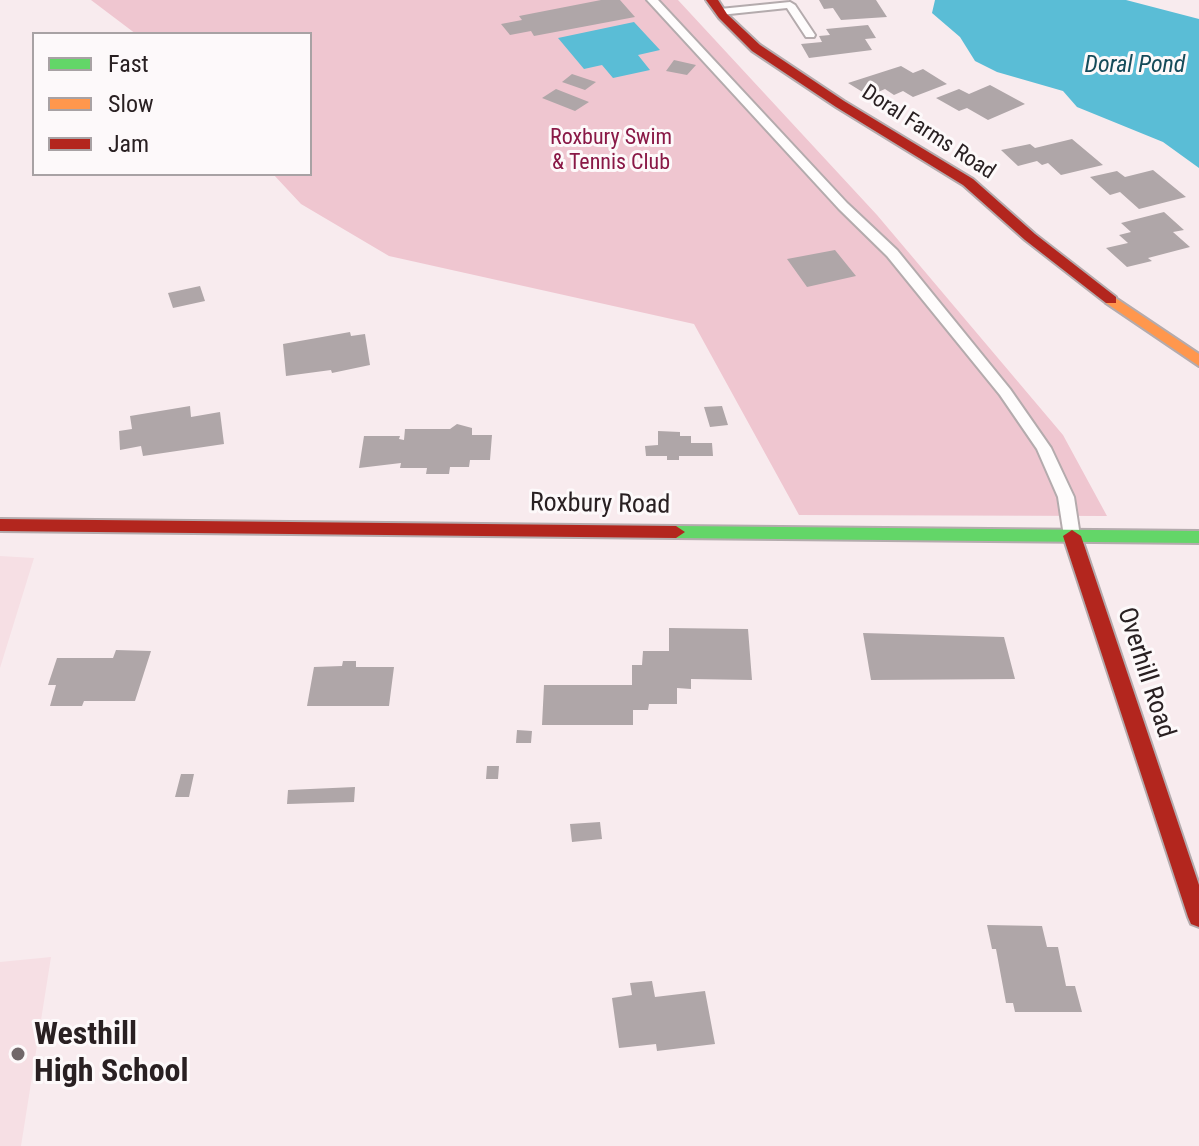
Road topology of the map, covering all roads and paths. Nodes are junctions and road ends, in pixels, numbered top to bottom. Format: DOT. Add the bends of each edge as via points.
graph roads {
  1 [pos="652,0"];
  2 [pos="716,6"];
  3 [pos="810,35"];
  4 [pos="1199,361"];
  5 [pos="0,525"];
  6 [pos="1072,536"];
  7 [pos="1199,537"];
  8 [pos="1199,917"];
  1 -- 6 [label="lane" via="892,253 1005,392 1044,448 1066,497"];
  2 -- 3 [label="lane" via="790,5"];
  2 -- 4 [label="street, Doral Farms Road" via="756,48 968,182 1142,324"];
  5 -- 6 [label="street, Roxbury Road"];
  6 -- 7 [label="street, Roxbury Road"];
  6 -- 8 [label="street, Overhill Road"];
}
